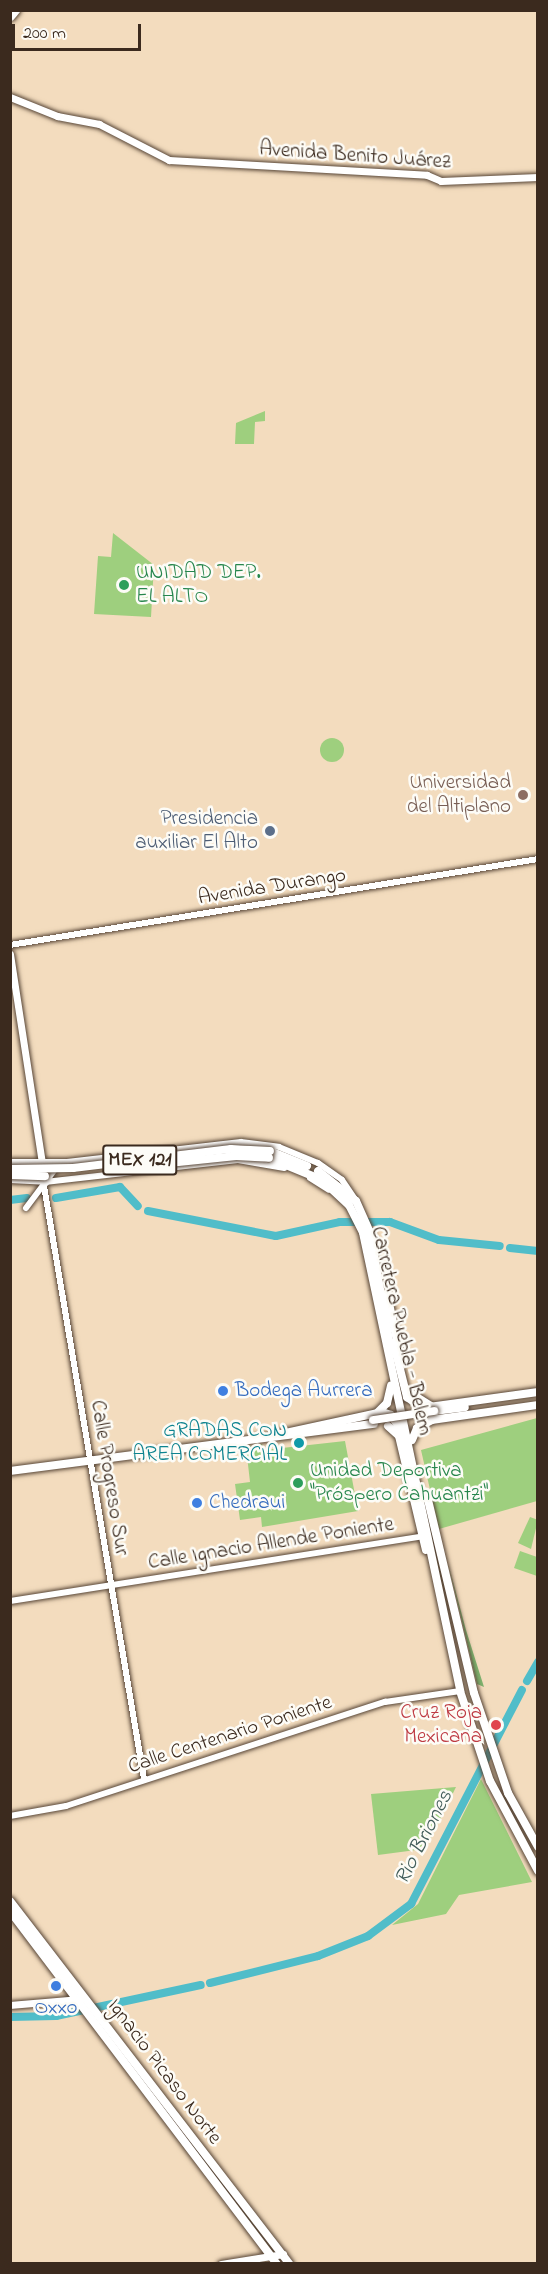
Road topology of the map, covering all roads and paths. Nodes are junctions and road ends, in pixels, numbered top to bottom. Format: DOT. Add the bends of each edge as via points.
graph roads {
  1 [pos="15,10"];
  2 [pos="10,16"];
  3 [pos="10,97"];
  4 [pos="537,177"];
  5 [pos="537,859"];
  6 [pos="10,945"];
  7 [pos="10,954"];
  8 [pos="269,1155"];
  9 [pos="83,1160"];
  10 [pos="10,1162"];
  11 [pos="43,1163"];
  12 [pos="61,1163"];
  13 [pos="29,1164"];
  14 [pos="10,1169"];
  15 [pos="37,1172"];
  16 [pos="51,1173"];
  17 [pos="10,1175"];
  18 [pos="85,1176"];
  19 [pos="59,1179"];
  20 [pos="10,1180"];
  21 [pos="30,1182"];
  22 [pos="45,1182"];
  23 [pos="354,1207"];
  24 [pos="26,1208"];
  25 [pos="367,1233"];
  26 [pos="379,1266"];
  27 [pos="372,1274"];
  28 [pos="384,1310"];
  29 [pos="392,1377"];
  30 [pos="537,1394"];
  31 [pos="537,1403"];
  32 [pos="418,1409"];
  33 [pos="434,1413"];
  34 [pos="378,1420"];
  35 [pos="401,1420"];
  36 [pos="412,1440"];
  37 [pos="205,1446"];
  38 [pos="89,1457"];
  39 [pos="10,1471"];
  40 [pos="426,1536"];
  41 [pos="447,1584"];
  42 [pos="110,1586"];
  43 [pos="10,1601"];
  44 [pos="457,1624"];
  45 [pos="445,1626"];
  46 [pos="463,1649"];
  47 [pos="450,1651"];
  48 [pos="460,1691"];
  49 [pos="144,1779"];
  50 [pos="10,1816"];
  51 [pos="537,1847"];
  52 [pos="537,1871"];
  53 [pos="10,1901"];
  54 [pos="10,1911"];
  55 [pos="84,2002"];
  56 [pos="10,2005"];
  57 [pos="93,2015"];
  58 [pos="282,2254"];
  59 [pos="274,2260"];
  60 [pos="250,2262"];
  61 [pos="221,2264"];
  62 [pos="290,2264"];
  1 -- 2 [label="highway"];
  3 -- 4 [label="main road, Avenida Benito Juárez" via="57,116 99,124 170,160 427,175 441,181"];
  5 -- 6 [label="street, Avenida Durango"];
  7 -- 11 [label="main road"];
  8 -- 14 [label="main road, Carretera Puebla - Belem / MEX 121, bridge" via="231,1149 74,1168"];
  8 -- 17 [label="main road, Carretera Puebla - Belem / MEX 121, bridge"];
  8 -- 23 [label="main road, Carretera Puebla - Belem / MEX 121" via="309,1172"];
  9 -- 12 [label="street, Carretera Puebla - Belem"];
  9 -- 18 [label="street"];
  9 -- 23 [label="street, Carretera Puebla - Belem" via="241,1142 279,1147 337,1175"];
  10 -- 13 [label="street, Carretera Puebla - Belem"];
  11 -- 12 [label="street, Carretera Puebla - Belem"];
  11 -- 13 [label="street, Carretera Puebla - Belem"];
  11 -- 15 [label="street"];
  11 -- 16 [label="street"];
  11 -- 22 [label="main road"];
  12 -- 16 [label="street"];
  13 -- 15 [label="street"];
  15 -- 21 [label="street"];
  15 -- 22 [label="street"];
  16 -- 19 [label="street"];
  16 -- 22 [label="street"];
  18 -- 19 [label="street"];
  18 -- 23 [label="street" via="238,1160 302,1174"];
  19 -- 22 [label="street"];
  20 -- 21 [label="street"];
  21 -- 22 [label="street"];
  22 -- 24 [label="street"];
  22 -- 38 [label="street, Calle Progreso Sur"];
  23 -- 25 [label="main road, Carretera Puebla - Belem / MEX 121"];
  25 -- 26 [label="main road, Carretera Puebla - Belem / MEX 121"];
  25 -- 27 [label="main road, Carretera Puebla - Belem / MEX 121"];
  26 -- 28 [label="main road, Carretera Puebla - Belem / MEX 121"];
  26 -- 33 [label="main road" via="407,1386 416,1400"];
  27 -- 28 [label="main road"];
  27 -- 29 [label="main road, Carretera Puebla - Belem / MEX 121"];
  28 -- 32 [label="main road" via="404,1391"];
  28 -- 35 [label="main road, Carretera Puebla - Belem / MEX 121"];
  29 -- 34 [label="main road" via="389,1400"];
  29 -- 35 [label="main road, Carretera Puebla - Belem / MEX 121"];
  30 -- 33 [label="main road"];
  31 -- 33 [label="main road"];
  32 -- 33 [label="main road"];
  32 -- 33 [label="main road"];
  32 -- 35 [label="main road"];
  33 -- 34 [label="main road, bridge"];
  33 -- 36 [label="main road" via="419,1426"];
  34 -- 35 [label="main road"];
  34 -- 35 [label="main road"];
  34 -- 37 [label="main road"];
  34 -- 37 [label="main road"];
  35 -- 36 [label="main road, Carretera Puebla - Belem / MEX 121"];
  35 -- 40 [label="main road"];
  36 -- 41 [label="main road, Carretera Puebla - Belem / MEX 121"];
  37 -- 38 [label="main road"];
  38 -- 39 [label="main road"];
  38 -- 42 [label="street, Calle Progreso Sur"];
  40 -- 41 [label="main road"];
  40 -- 42 [label="street, Calle Ignacio Allende Poniente"];
  40 -- 45 [label="main road"];
  41 -- 44 [label="main road, Carretera Puebla - Belem / MEX 121"];
  42 -- 43 [label="street, Calle Ignacio Allende Poniente"];
  42 -- 49 [label="street, Calle Progreso Sur"];
  44 -- 45 [label="main road" via="451,1629"];
  44 -- 46 [label="main road, Carretera Puebla - Belem / MEX 121"];
  45 -- 47 [label="main road"];
  46 -- 47 [label="main road" via="456,1644"];
  46 -- 51 [label="main road, Carretera Puebla - Belem / MEX 121" via="490,1742"];
  47 -- 48 [label="main road"];
  48 -- 49 [label="street, Calle Centenario Poniente" via="385,1702"];
  48 -- 52 [label="main road" via="480,1754"];
  49 -- 50 [label="street, Calle Centenario Poniente" via="66,1806"];
  53 -- 55 [label="main road, Ignacio Picaso Norte"];
  54 -- 55 [label="main road, Ignacio Picaso Norte"];
  55 -- 56 [label="main road"];
  55 -- 57 [label="main road, Ignacio Picaso Norte"];
  57 -- 58 [label="main road, Ignacio Picaso Norte"];
  57 -- 59 [label="main road, Ignacio Picaso Norte"];
  58 -- 59 [label="main road"];
  58 -- 62 [label="main road, Ignacio Picaso Norte"];
  59 -- 60 [label="main road"];
  60 -- 61 [label="main road"];
}
